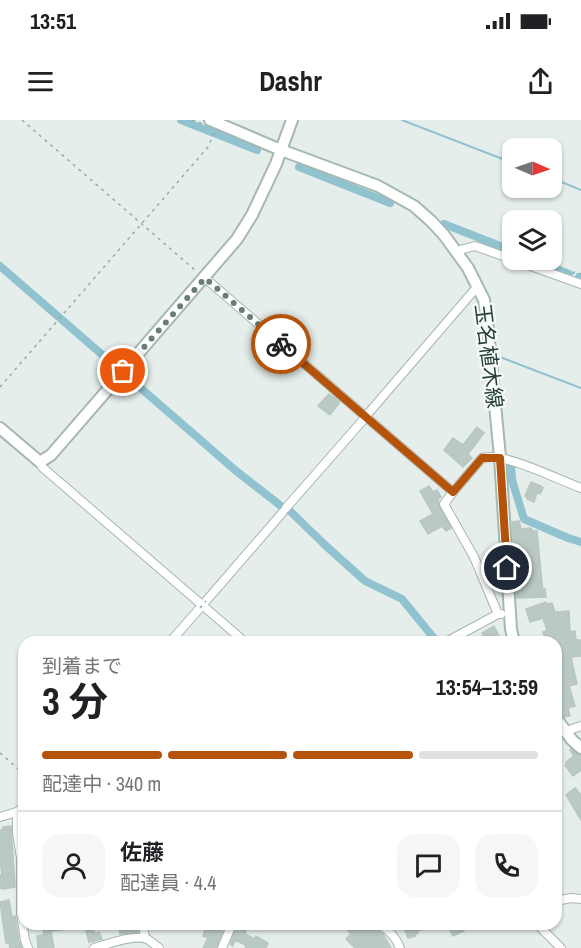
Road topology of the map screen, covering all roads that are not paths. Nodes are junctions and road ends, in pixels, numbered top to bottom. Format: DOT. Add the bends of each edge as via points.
graph roads {
  1 [pos="210,120"];
  2 [pos="292,120"];
  3 [pos="279,156"];
  4 [pos="456,251"];
  5 [pos="205,278"];
  6 [pos="581,284"];
  7 [pos="477,287"];
  8 [pos="0,428"];
  9 [pos="500,458"];
  10 [pos="40,462"];
  11 [pos="581,488"];
  12 [pos="453,492"];
  13 [pos="206,601"];
  14 [pos="200,608"];
  15 [pos="510,613"];
  16 [pos="498,614"];
  17 [pos="175,636"];
  18 [pos="238,636"];
  19 [pos="458,636"];
  20 [pos="513,636"];
  21 [pos="562,725"];
  22 [pos="581,726"];
  23 [pos="566,730"];
  24 [pos="581,748"];
  25 [pos="18,810"];
  26 [pos="0,817"];
  27 [pos="581,899"];
  28 [pos="562,900"];
  29 [pos="24,930"];
  30 [pos="144,930"];
  31 [pos="230,930"];
  32 [pos="388,930"];
  33 [pos="543,930"];
  34 [pos="145,938"];
  35 [pos="28,948"];
  36 [pos="94,948"];
  37 [pos="159,948"];
  38 [pos="222,948"];
  39 [pos="400,948"];
  40 [pos="561,948"];
  1 -- 3 [label="main road, 玉名植木線"];
  2 -- 3 [label="main road"];
  3 -- 4 [label="main road, 玉名植木線" via="378,186 414,206"];
  3 -- 5 [label="main road" via="252,215"];
  4 -- 6 [label="street" via="476,246"];
  4 -- 7 [label="main road, 玉名植木線"];
  5 -- 10 [label="main road" via="51,455"];
  5 -- 12 [label="street"];
  7 -- 9 [label="main road, 玉名植木線" via="488,320"];
  7 -- 13 [label="street"];
  8 -- 10 [label="main road"];
  9 -- 11 [label="street"];
  9 -- 12 [label="street" via="482,458"];
  9 -- 15 [label="main road, 玉名植木線"];
  10 -- 18 [label="street"];
  12 -- 16 [label="street" via="444,504 474,557"];
  14 -- 17 [label="street"];
  15 -- 16 [label="street"];
  15 -- 20 [label="main road, 玉名植木線"];
  16 -- 19 [label="street"];
  21 -- 23 [label="main road"];
  22 -- 23 [label="street"];
  23 -- 24 [label="main road"];
  25 -- 26 [label="street"];
  27 -- 28 [label="street"];
  29 -- 35 [label="street"];
  30 -- 34 [label="street"];
  31 -- 38 [label="street"];
  32 -- 39 [label="street"];
  33 -- 40 [label="street"];
  34 -- 36 [label="street"];
  34 -- 37 [label="street"];
}
